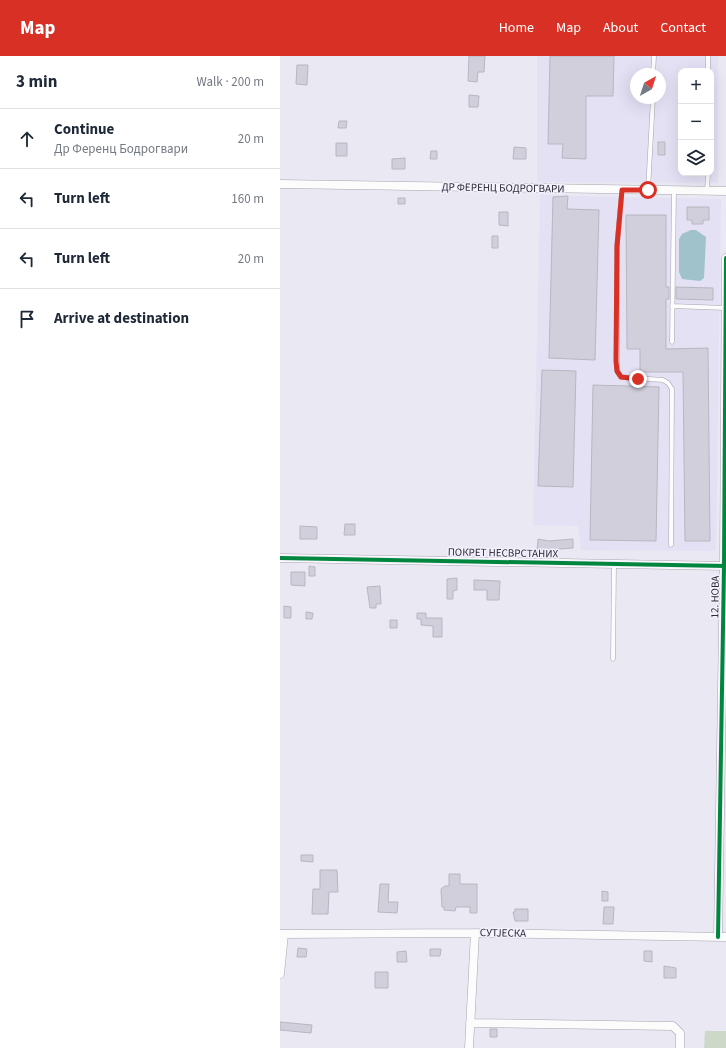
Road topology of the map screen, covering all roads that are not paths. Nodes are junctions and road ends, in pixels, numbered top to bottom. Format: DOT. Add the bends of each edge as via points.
graph roads {
  1 [pos="654,56"];
  2 [pos="708,56"];
  3 [pos="654,68"];
  4 [pos="708,68"];
  5 [pos="653,104"];
  6 [pos="708,176"];
  7 [pos="280,184"];
  8 [pos="622,190"];
  9 [pos="648,190"];
  10 [pos="674,190"];
  11 [pos="707,191"];
  12 [pos="726,191"];
  13 [pos="726,258"];
  14 [pos="672,306"];
  15 [pos="726,308"];
  16 [pos="672,342"];
  17 [pos="671,545"];
  18 [pos="280,558"];
  19 [pos="614,564"];
  20 [pos="725,566"];
  21 [pos="613,659"];
  22 [pos="475,933"];
  23 [pos="282,934"];
  24 [pos="722,937"];
  25 [pos="280,974"];
  26 [pos="470,1023"];
  27 [pos="469,1048"];
  28 [pos="680,1048"];
  1 -- 3 [label="lane"];
  2 -- 4 [label="lane"];
  5 -- 9 [label="lane"];
  6 -- 11 [label="lane"];
  7 -- 8 [label="street, ДР ФЕРЕНЦ БОДРОГВАРИ"];
  8 -- 9 [label="street, ДР ФЕРЕНЦ БОДРОГВАРИ"];
  8 -- 17 [label="lane" via="617,246 617,371 621,377 663,380 672,389"];
  9 -- 10 [label="street, ДР ФЕРЕНЦ БОДРОГВАРИ"];
  10 -- 11 [label="street, ДР ФЕРЕНЦ БОДРОГВАРИ"];
  10 -- 14 [label="lane"];
  11 -- 12 [label="street, ДР ФЕРЕНЦ БОДРОГВАРИ"];
  13 -- 15 [label="street, 12. НОВА"];
  14 -- 15 [label="lane"];
  14 -- 16 [label="lane"];
  15 -- 20 [label="street, 12. НОВА"];
  18 -- 19 [label="street, ПОКРЕТ НЕСВРСТАНИХ"];
  19 -- 20 [label="street, ПОКРЕТ НЕСВРСТАНИХ"];
  19 -- 21 [label="lane"];
  20 -- 24 [label="street, 12. НОВА"];
  22 -- 23 [label="street, СУТЈЕСКА"];
  22 -- 24 [label="street, СУТЈЕСКА"];
  22 -- 26 [label="street"];
  23 -- 25 [label="street"];
  26 -- 27 [label="street"];
  26 -- 28 [label="street" via="673,1026 680,1033"];
}
